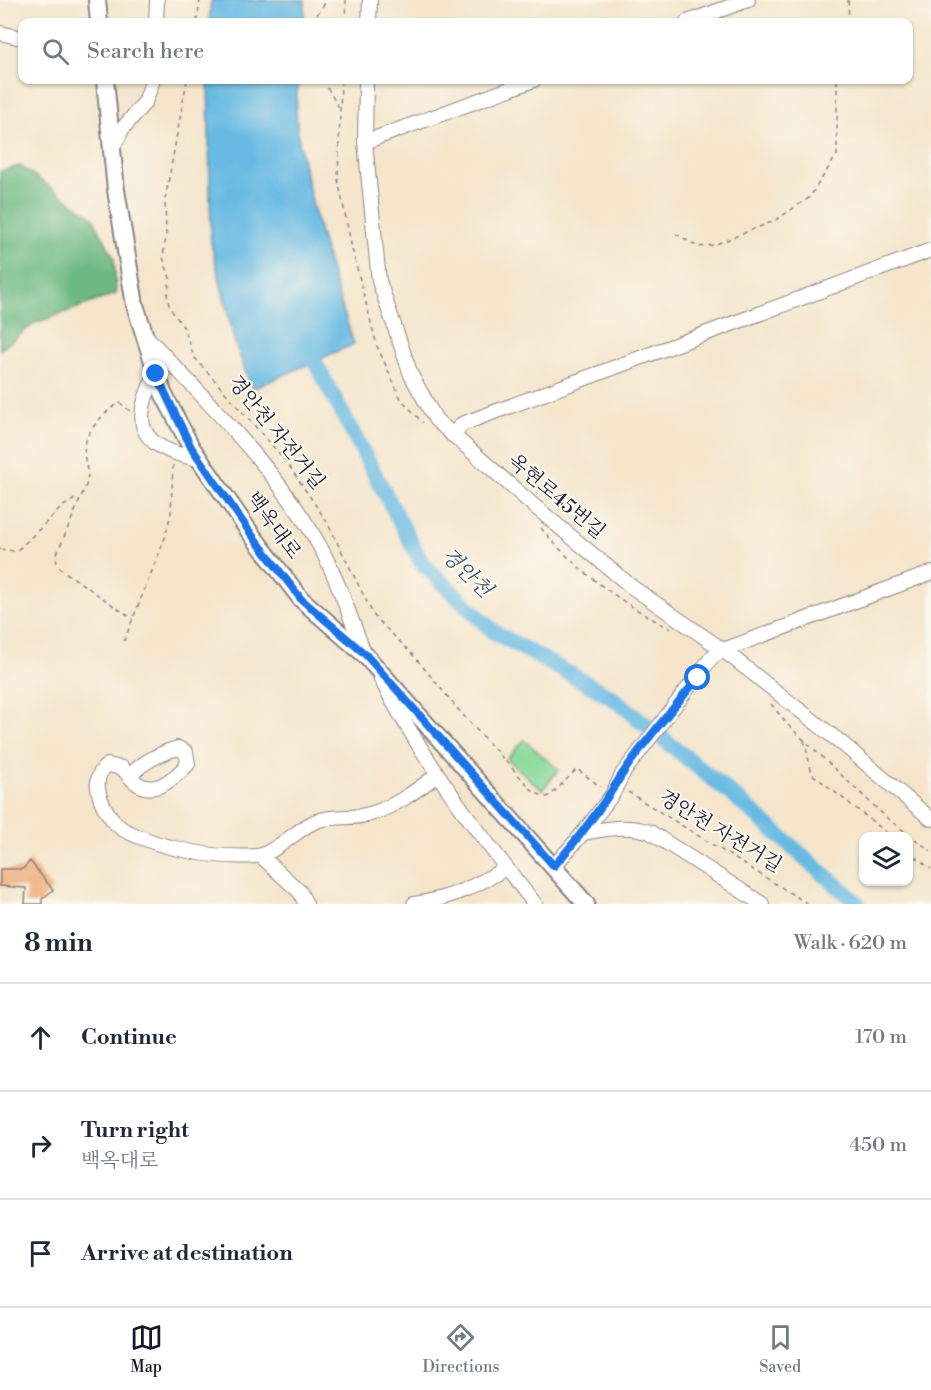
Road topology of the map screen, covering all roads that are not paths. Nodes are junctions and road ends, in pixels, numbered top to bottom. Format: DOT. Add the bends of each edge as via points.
graph roads {
  1 [pos="97,0"];
  2 [pos="157,0"];
  3 [pos="370,0"];
  4 [pos="748,0"];
  5 [pos="99,18"];
  6 [pos="156,18"];
  7 [pos="369,18"];
  8 [pos="698,18"];
  9 [pos="0,33"];
  10 [pos="18,37"];
  11 [pos="105,84"];
  12 [pos="152,84"];
  13 [pos="366,84"];
  14 [pos="523,84"];
  15 [pos="365,142"];
  16 [pos="112,149"];
  17 [pos="931,250"];
  18 [pos="143,333"];
  19 [pos="156,374"];
  20 [pos="452,435"];
  21 [pos="199,459"];
  22 [pos="931,573"];
  23 [pos="723,650"];
  24 [pos="369,659"];
  25 [pos="437,775"];
  26 [pos="129,776"];
  27 [pos="931,819"];
  28 [pos="583,833"];
  29 [pos="261,856"];
  30 [pos="554,866"];
  31 [pos="506,868"];
  32 [pos="435,903"];
  33 [pos="306,904"];
  34 [pos="414,904"];
  35 [pos="535,904"];
  36 [pos="586,904"];
  37 [pos="762,904"];
  1 -- 5 [label="main road"];
  2 -- 6 [label="street"];
  3 -- 7 [label="street"];
  4 -- 8 [label="street"];
  9 -- 10 [label="street"];
  11 -- 16 [label="main road, 백옥대로"];
  12 -- 16 [label="street" via="145,102 123,128"];
  13 -- 15 [label="street, 옥현로45번길"];
  14 -- 15 [label="street"];
  15 -- 20 [label="street, 옥현로45번길" via="374,248 386,309 423,400"];
  16 -- 18 [label="main road, 백옥대로" via="129,272"];
  17 -- 20 [label="street" via="462,424"];
  18 -- 19 [label="main road, 백옥대로"];
  18 -- 24 [label="street" via="249,448 293,505 326,560"];
  19 -- 21 [label="main road, 백옥대로"];
  19 -- 21 [label="street" via="141,407 149,438 174,454"];
  20 -- 23 [label="street, 옥현로45번길" via="632,587"];
  21 -- 24 [label="main road, 백옥대로" via="301,599"];
  22 -- 23 [label="street"];
  23 -- 27 [label="street, 옥현로45번길"];
  23 -- 28 [label="street" via="712,657"];
  24 -- 25 [label="street"];
  24 -- 30 [label="main road, 백옥대로"];
  25 -- 29 [label="street" via="412,794 370,815 324,818 312,823"];
  25 -- 31 [label="street"];
  26 -- 29 [label="street" via="122,768 108,765 102,769 97,783 100,798 122,830 177,850"];
  28 -- 30 [label="street"];
  28 -- 37 [label="street" via="616,827 650,832"];
  29 -- 33 [label="street" via="300,892"];
  30 -- 36 [label="main road, 백옥대로"];
  31 -- 32 [label="street"];
  31 -- 35 [label="street"];
  32 -- 34 [label="street"];
}
